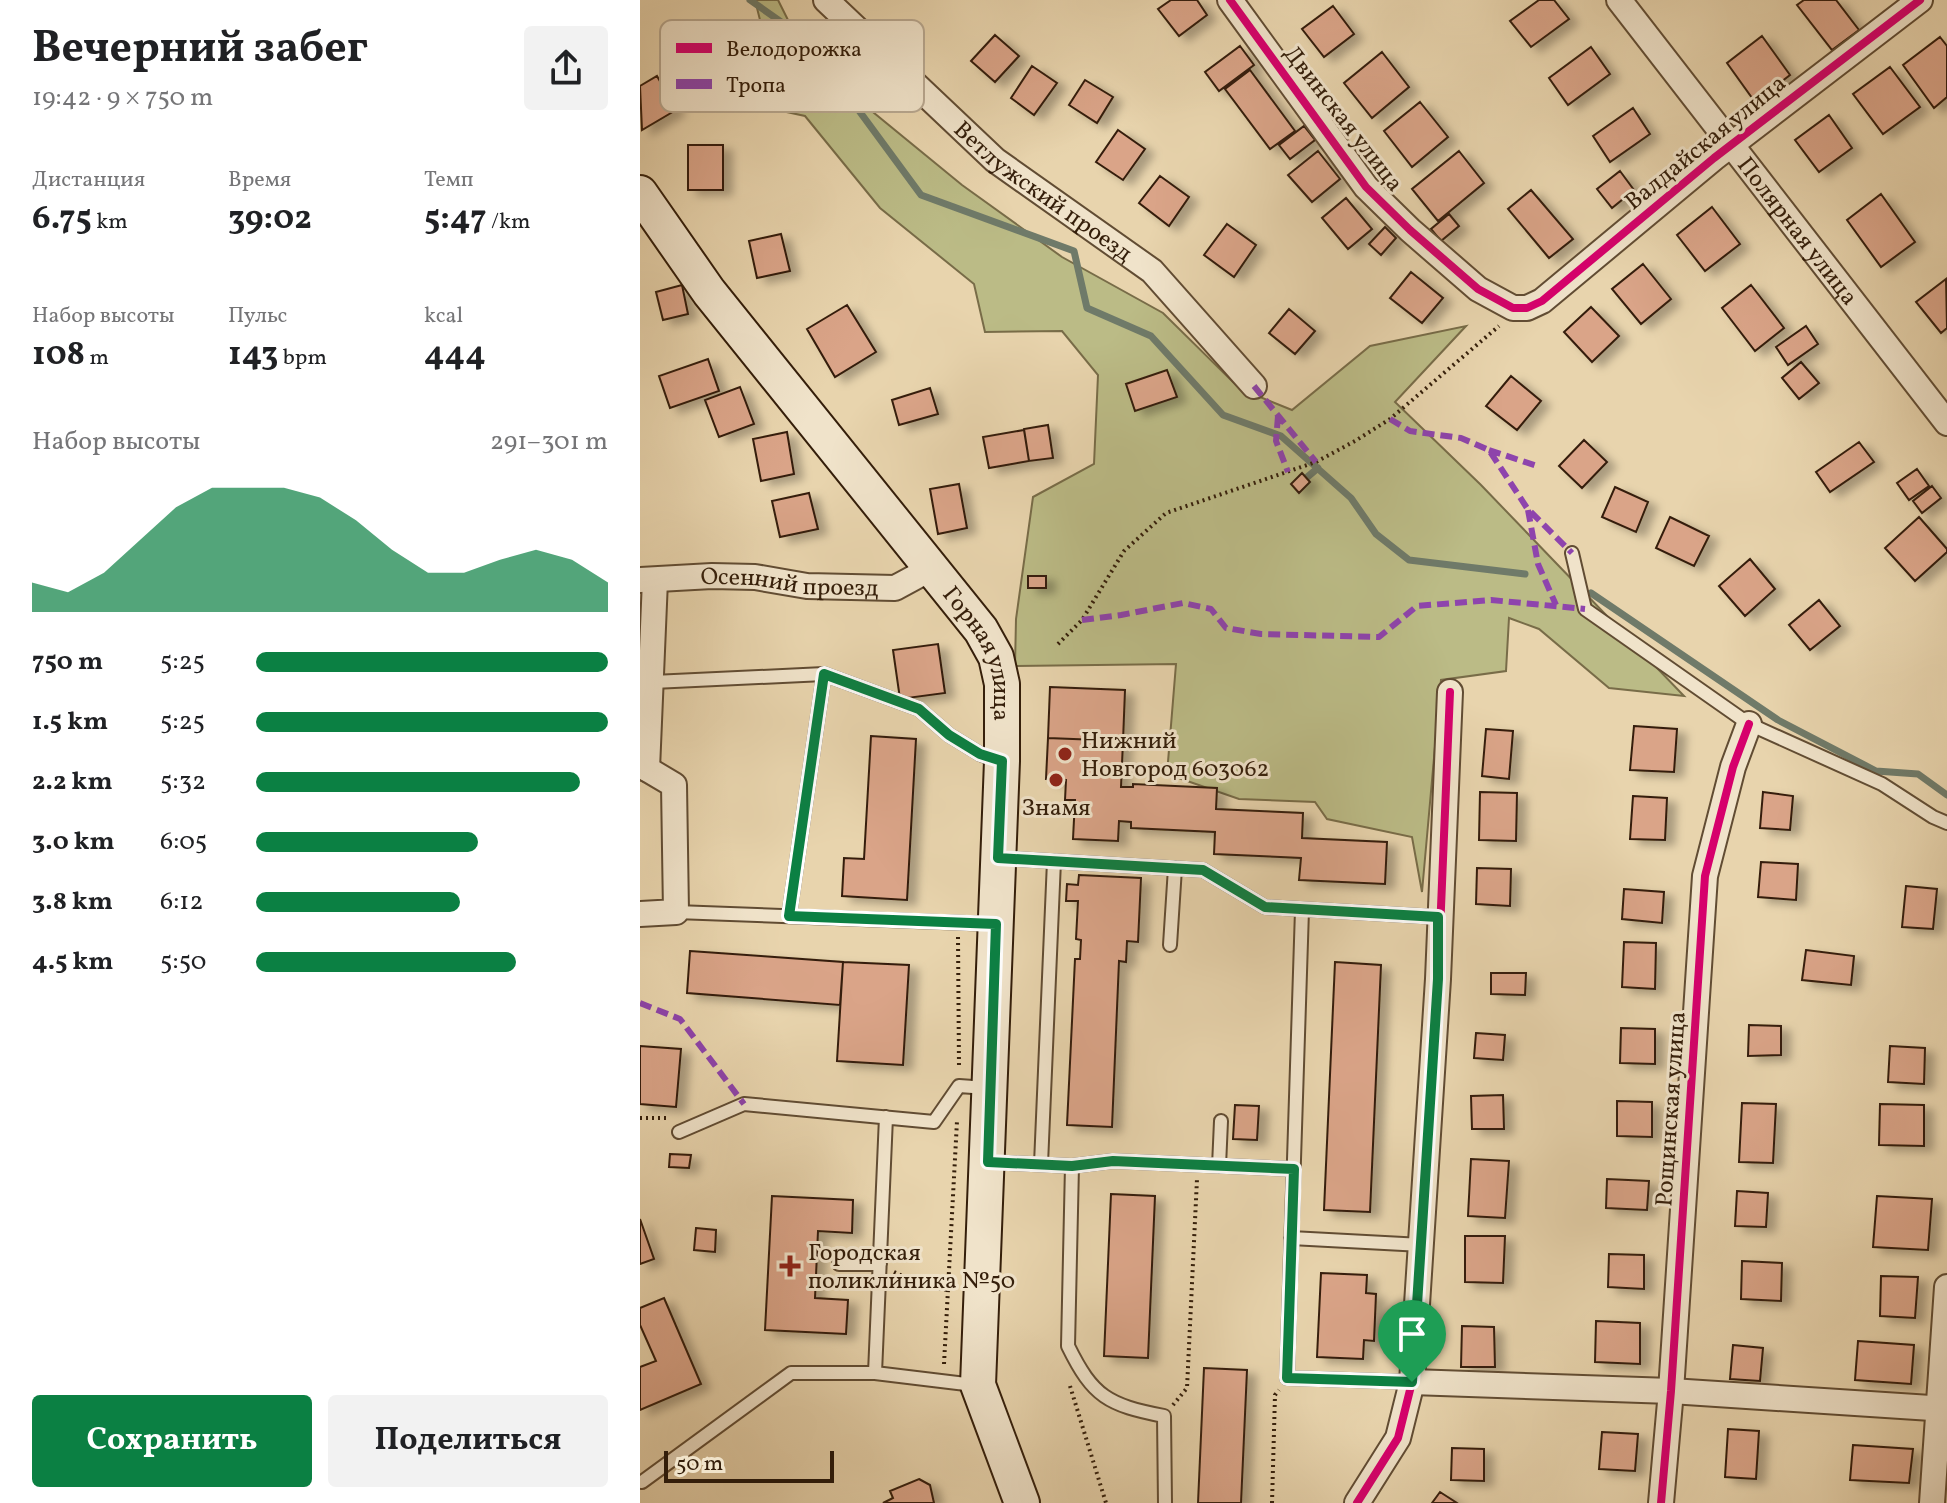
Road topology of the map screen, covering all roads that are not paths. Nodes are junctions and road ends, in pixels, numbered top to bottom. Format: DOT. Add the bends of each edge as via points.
graph roads {
  1 [pos="826,0"];
  2 [pos="1230,0"];
  3 [pos="1619,0"];
  4 [pos="1920,0"];
  5 [pos="847,20"];
  6 [pos="924,93"];
  7 [pos="1732,143"];
  8 [pos="640,193"];
  9 [pos="1508,315"];
  10 [pos="1254,386"];
  11 [pos="1947,423"];
  12 [pos="1572,553"];
  13 [pos="932,568"];
  14 [pos="647,580"];
  15 [pos="824,674"];
  16 [pos="653,682"];
  17 [pos="1450,692"];
  18 [pos="1749,724"];
  19 [pos="1002,761"];
  20 [pos="644,770"];
  21 [pos="1947,823"];
  22 [pos="998,858"];
  23 [pos="1054,861"];
  24 [pos="1175,868"];
  25 [pos="1302,910"];
  26 [pos="676,912"];
  27 [pos="640,914"];
  28 [pos="789,916"];
  29 [pos="1438,917"];
  30 [pos="996,924"];
  31 [pos="1170,945"];
  32 [pos="990,1089"];
  33 [pos="886,1117"];
  34 [pos="1221,1121"];
  35 [pos="679,1132"];
  36 [pos="988,1162"];
  37 [pos="1041,1164"];
  38 [pos="1072,1166"];
  39 [pos="1219,1166"];
  40 [pos="1294,1169"];
  41 [pos="1291,1238"];
  42 [pos="1422,1245"];
  43 [pos="839,1264"];
  44 [pos="880,1264"];
  45 [pos="1947,1287"];
  46 [pos="875,1373"];
  47 [pos="1412,1382"];
  48 [pos="978,1385"];
  49 [pos="1671,1391"];
  50 [pos="1943,1408"];
  51 [pos="642,1482"];
  52 [pos="1022,1503"];
  53 [pos="1165,1503"];
  54 [pos="1357,1503"];
  55 [pos="1661,1503"];
  56 [pos="1932,1503"];
  1 -- 5 [label="street, Ветлужский проезд"];
  2 -- 9 [label="street, Двинская улица" via="1366,187"];
  3 -- 7 [label="street, Полярная улица"];
  4 -- 7 [label="street, Валдайская улица"];
  6 -- 10 [label="street, Ветлужский проезд" via="995,160 1152,271"];
  7 -- 9 [label="street, Валдайская улица" via="1542,301"];
  7 -- 11 [label="street, Полярная улица"];
  8 -- 13 [label="main road, Горная улица" via="709,292"];
  12 -- 18 [label="lane" via="1585,609"];
  13 -- 14 [label="street, Осенний проезд" via="895,588 807,586 755,577"];
  13 -- 19 [label="main road, Горная улица" via="996,657 1002,684"];
  14 -- 16 [label="street"];
  15 -- 16 [label="lane"];
  15 -- 19 [label="lane" via="919,709 949,735"];
  15 -- 28 [label="lane"];
  16 -- 20 [label="street"];
  17 -- 29 [label="street"];
  18 -- 21 [label="lane" via="1882,784"];
  18 -- 49 [label="street, Рощинская улица" via="1705,876"];
  19 -- 22 [label="main road, Горная улица"];
  20 -- 26 [label="street" via="674,785"];
  22 -- 23 [label="lane"];
  22 -- 30 [label="main road, Горная улица"];
  23 -- 24 [label="lane"];
  23 -- 37 [label="lane"];
  24 -- 25 [label="lane" via="1203,870 1265,907"];
  24 -- 31 [label="lane"];
  25 -- 29 [label="lane"];
  25 -- 40 [label="lane"];
  26 -- 27 [label="street"];
  26 -- 28 [label="lane"];
  28 -- 30 [label="lane"];
  29 -- 42 [label="street"];
  30 -- 32 [label="main road, Горная улица"];
  32 -- 33 [label="lane" via="959,1086 934,1122"];
  32 -- 36 [label="main road, Горная улица"];
  33 -- 35 [label="lane" via="744,1104"];
  33 -- 44 [label="lane"];
  34 -- 39 [label="lane"];
  36 -- 37 [label="lane"];
  36 -- 48 [label="main road, Горная улица"];
  37 -- 38 [label="lane"];
  38 -- 39 [label="lane" via="1113,1161"];
  38 -- 53 [label="lane" via="1068,1346 1100,1395 1131,1410 1164,1416"];
  39 -- 40 [label="lane"];
  40 -- 41 [label="lane"];
  41 -- 42 [label="lane"];
  41 -- 47 [label="lane" via="1287,1378"];
  42 -- 47 [label="street"];
  43 -- 44 [label="lane"];
  44 -- 46 [label="lane"];
  45 -- 50 [label="street"];
  46 -- 48 [label="lane"];
  46 -- 51 [label="lane" via="791,1373"];
  47 -- 49 [label="street"];
  47 -- 54 [label="street" via="1398,1438"];
  48 -- 52 [label="main road, Горная улица"];
  49 -- 50 [label="street"];
  49 -- 55 [label="street, Рощинская улица"];
  50 -- 56 [label="street"];
}
